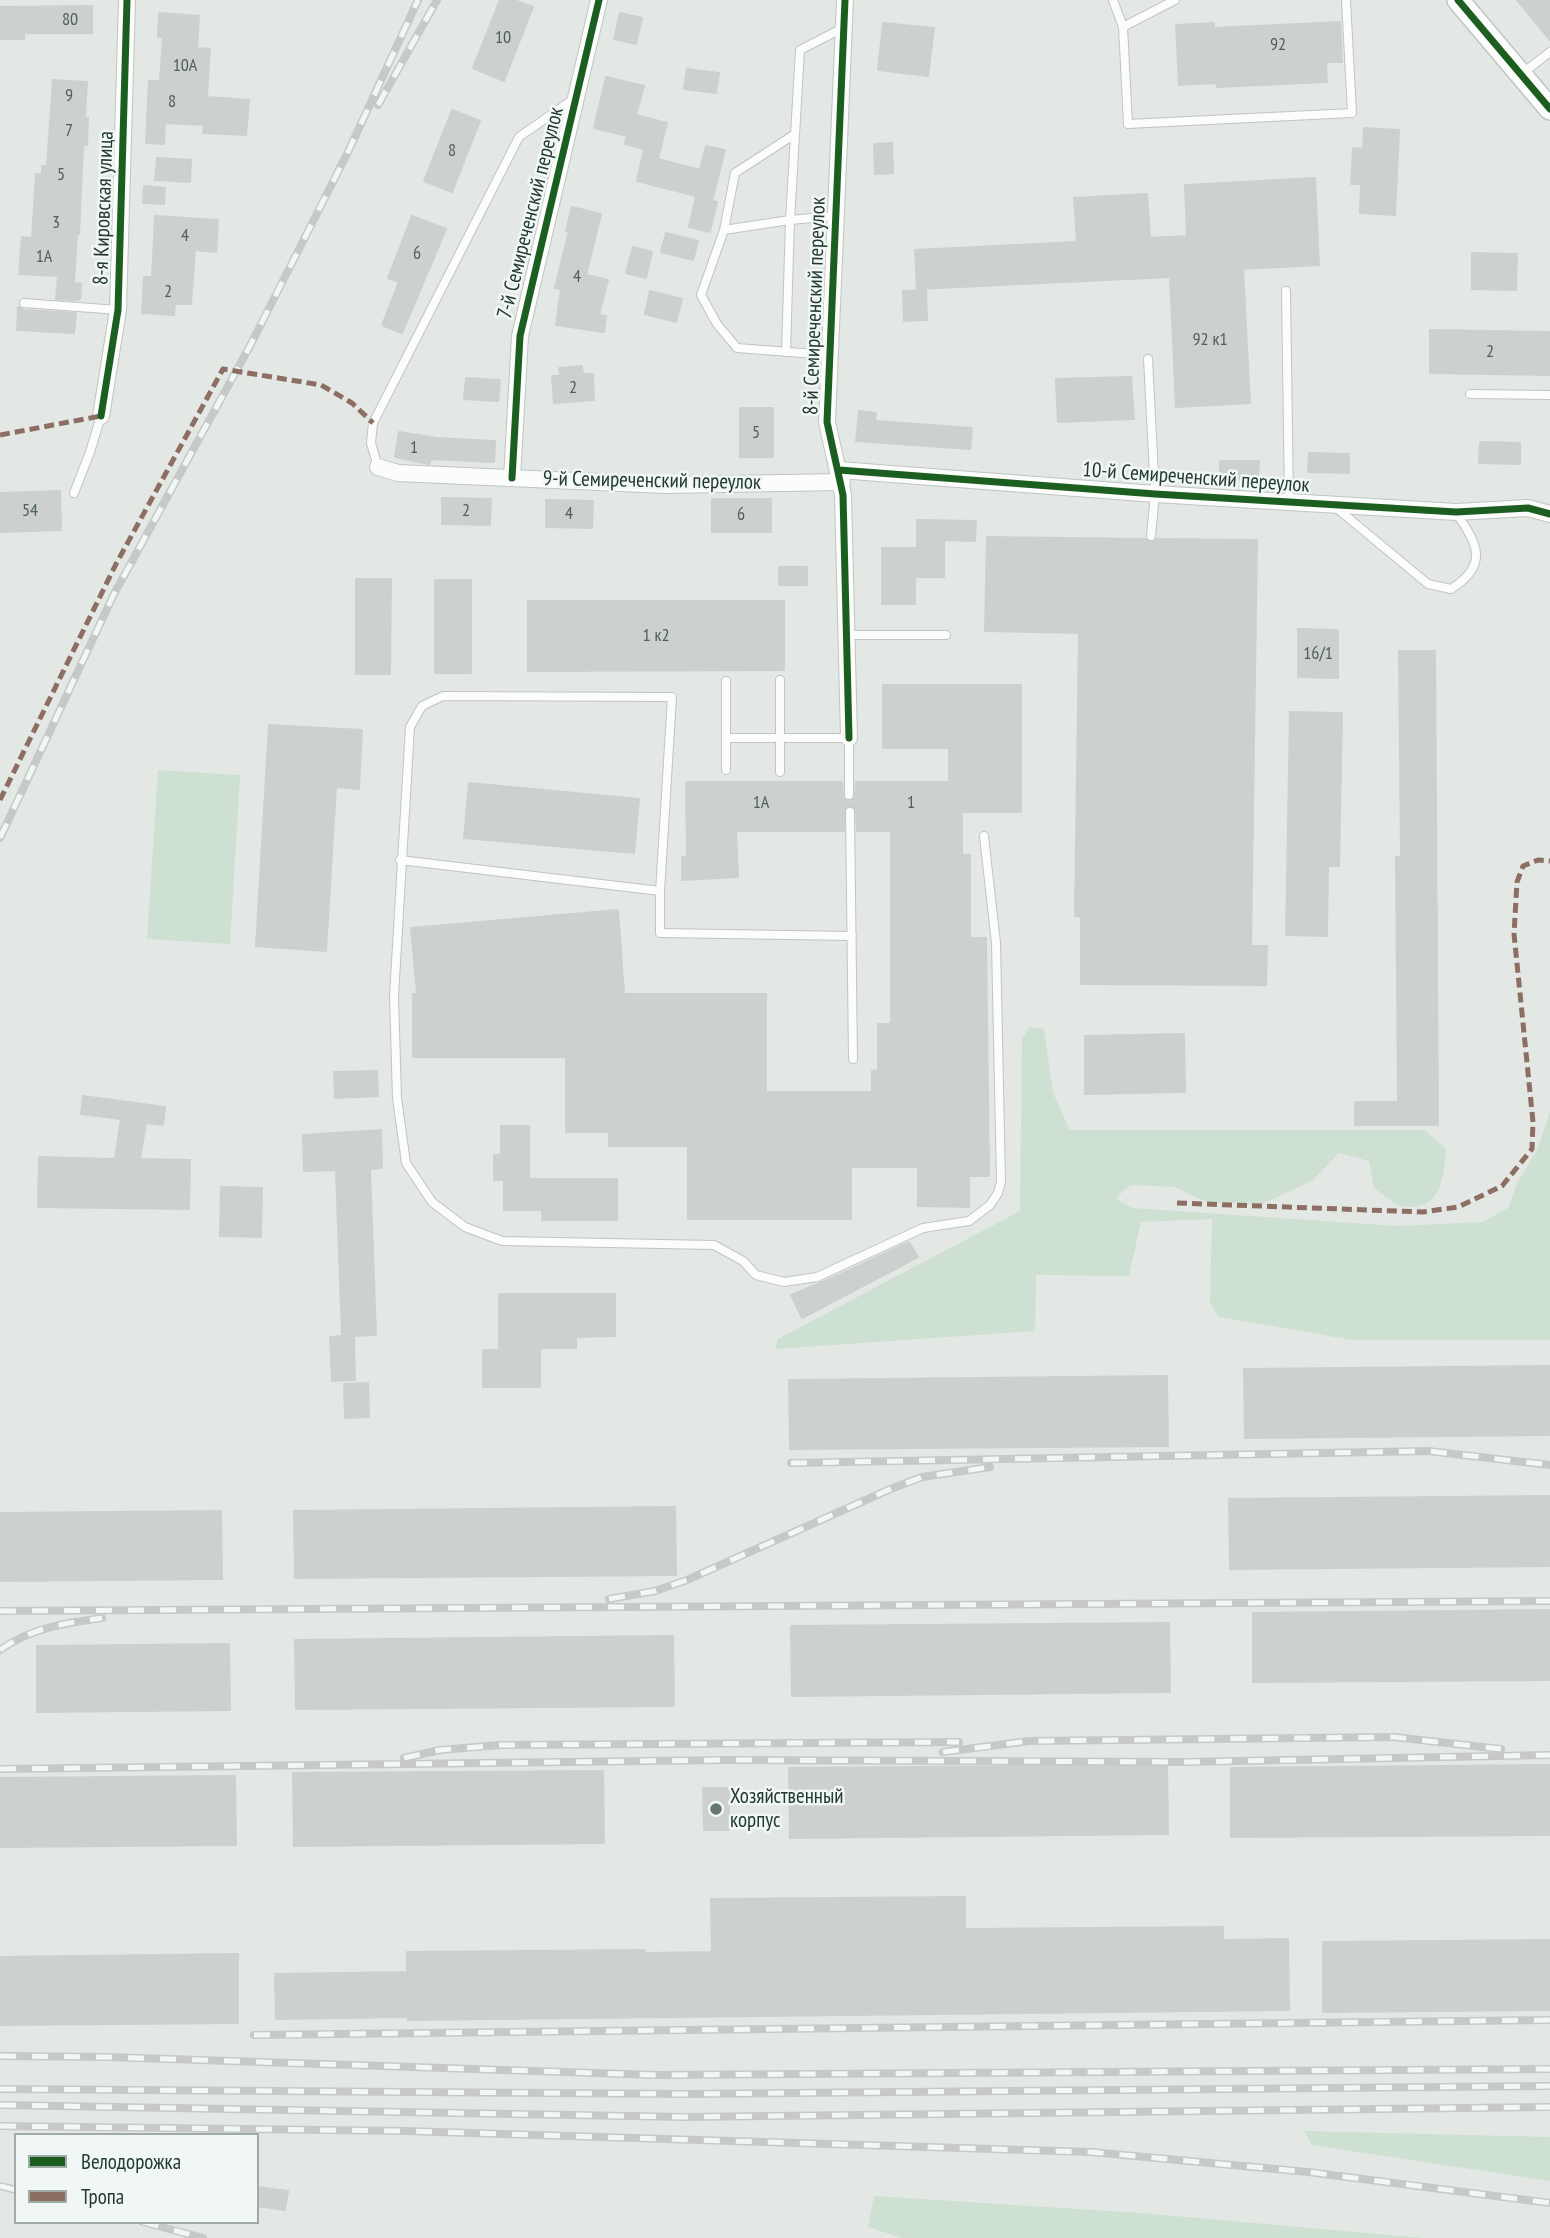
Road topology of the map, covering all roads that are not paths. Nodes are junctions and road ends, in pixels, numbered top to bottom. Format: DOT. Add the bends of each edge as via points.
graph roads {
  1 [pos="127,0"];
  2 [pos="599,0"];
  3 [pos="845,0"];
  4 [pos="1113,0"];
  5 [pos="1175,0"];
  6 [pos="1346,0"];
  7 [pos="1458,0"];
  8 [pos="1123,27"];
  9 [pos="843,28"];
  10 [pos="1550,52"];
  11 [pos="1521,74"];
  12 [pos="578,96"];
  13 [pos="1550,109"];
  14 [pos="795,134"];
  15 [pos="835,216"];
  16 [pos="790,220"];
  17 [pos="724,230"];
  18 [pos="1286,291"];
  19 [pos="24,303"];
  20 [pos="118,310"];
  21 [pos="786,352"];
  22 [pos="828,355"];
  23 [pos="1148,359"];
  24 [pos="1470,394"];
  25 [pos="1550,396"];
  26 [pos="101,416"];
  27 [pos="378,467"];
  28 [pos="840,476"];
  29 [pos="512,478"];
  30 [pos="74,494"];
  31 [pos="1155,494"];
  32 [pos="1289,502"];
  33 [pos="1331,504"];
  34 [pos="1456,512"];
  35 [pos="1550,514"];
  36 [pos="1152,536"];
  37 [pos="848,635"];
  38 [pos="946,635"];
  39 [pos="780,680"];
  40 [pos="726,681"];
  41 [pos="726,738"];
  42 [pos="780,738"];
  43 [pos="849,738"];
  44 [pos="726,770"];
  45 [pos="780,772"];
  46 [pos="849,795"];
  47 [pos="850,812"];
  48 [pos="984,836"];
  49 [pos="400,860"];
  50 [pos="660,891"];
  51 [pos="852,936"];
  52 [pos="853,1059"];
  1 -- 20 [label="street, 8-я Кировская улица"];
  2 -- 12 [label="street, 7-й Семиреченский переулок"];
  3 -- 9 [label="street, 8-й Семиреченский переулок"];
  4 -- 8 [label="lane"];
  5 -- 8 [label="lane"];
  6 -- 8 [label="lane" via="1352,113 1128,124"];
  7 -- 11 [label="street"];
  9 -- 14 [label="lane" via="800,50"];
  9 -- 15 [label="street, 8-й Семиреченский переулок"];
  10 -- 11 [label="lane"];
  11 -- 13 [label="street"];
  12 -- 27 [label="lane" via="519,137 373,423 371,443"];
  12 -- 29 [label="street, 7-й Семиреченский переулок" via="520,336"];
  14 -- 16 [label="lane"];
  14 -- 17 [label="lane" via="735,173"];
  15 -- 16 [label="lane"];
  15 -- 22 [label="street, 8-й Семиреченский переулок"];
  16 -- 17 [label="lane"];
  16 -- 21 [label="lane"];
  17 -- 21 [label="lane" via="701,295 737,348"];
  18 -- 32 [label="lane"];
  19 -- 20 [label="lane"];
  20 -- 26 [label="street, 8-я Кировская улица"];
  21 -- 22 [label="lane"];
  22 -- 28 [label="street, 8-й Семиреченский переулок" via="827,422"];
  23 -- 31 [label="lane"];
  24 -- 25 [label="lane"];
  26 -- 30 [label="lane"];
  27 -- 29 [label="street, 9-й Семиреченский переулок" via="398,473"];
  28 -- 29 [label="street, 9-й Семиреченский переулок" via="665,485"];
  28 -- 31 [label="street, 10-й Семиреченский переулок"];
  28 -- 37 [label="street, 8-й Семиреченский переулок"];
  31 -- 32 [label="street, 10-й Семиреченский переулок"];
  31 -- 36 [label="lane"];
  32 -- 33 [label="street, 10-й Семиреченский переулок"];
  33 -- 34 [label="street, 10-й Семиреченский переулок"];
  33 -- 34 [label="lane" via="1428,584 1451,589 1469,578 1477,555 1472,536"];
  34 -- 35 [label="street, 10-й Семиреченский переулок" via="1528,508"];
  37 -- 38 [label="lane"];
  37 -- 43 [label="street, 8-й Семиреченский переулок"];
  39 -- 42 [label="lane"];
  40 -- 41 [label="lane"];
  41 -- 42 [label="lane"];
  41 -- 44 [label="lane"];
  42 -- 43 [label="lane"];
  42 -- 45 [label="lane"];
  43 -- 46 [label="lane"];
  47 -- 51 [label="lane"];
  48 -- 49 [label="lane" via="996,943 998,1193 969,1221 923,1228 817,1277 784,1282 756,1275 743,1261 715,1245 502,1241 465,1227 432,1202 406,1163 397,1098 394,996"];
  49 -- 50 [label="lane"];
  49 -- 50 [label="lane" via="410,727 422,706 443,696 672,696"];
  50 -- 51 [label="lane" via="660,933"];
  51 -- 52 [label="lane"];
}
